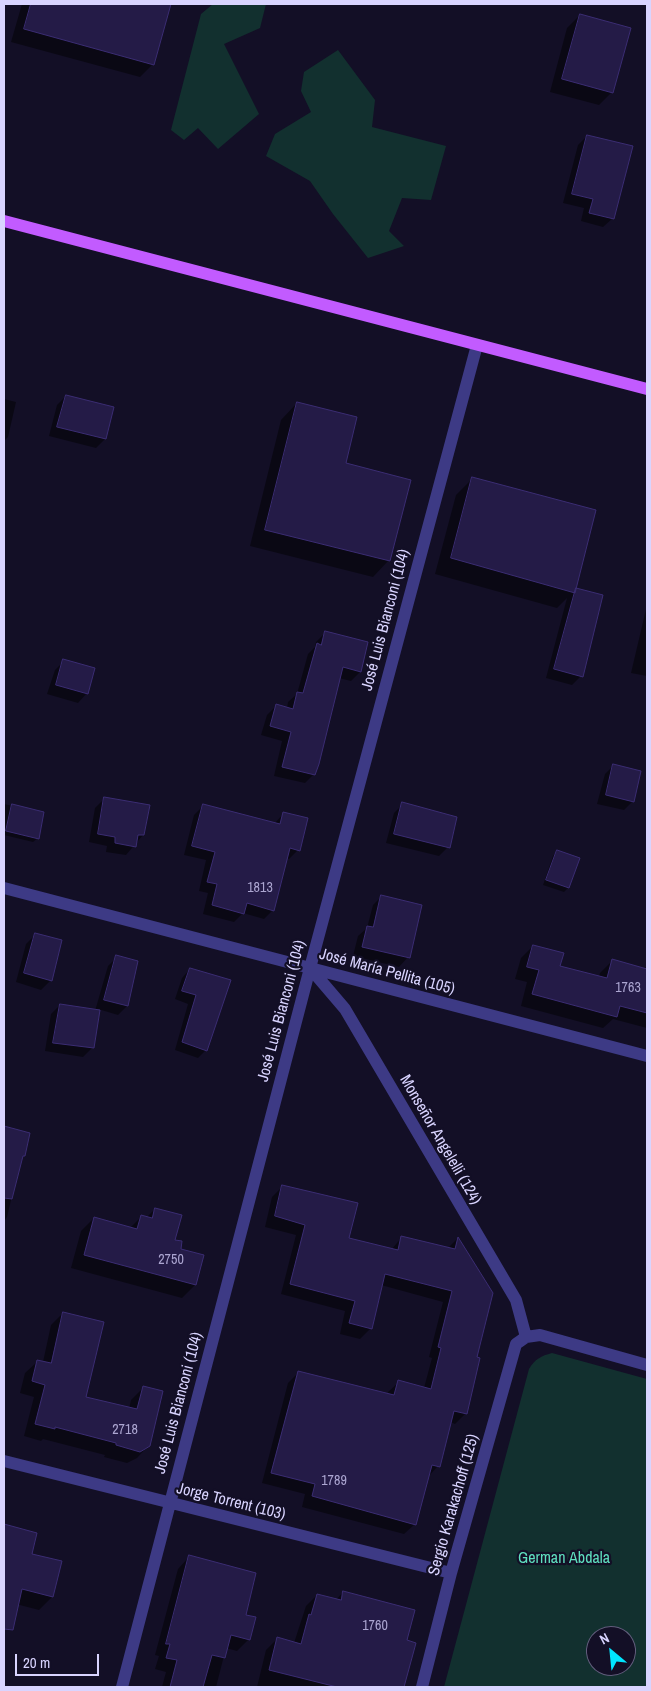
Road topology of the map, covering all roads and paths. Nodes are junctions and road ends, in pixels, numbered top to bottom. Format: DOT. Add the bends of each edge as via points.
graph roads {
  1 [pos="4,221"];
  2 [pos="477,345"];
  3 [pos="647,390"];
  4 [pos="4,888"];
  5 [pos="310,968"];
  6 [pos="647,1056"];
  7 [pos="526,1336"];
  8 [pos="647,1365"];
  9 [pos="4,1461"];
  10 [pos="170,1503"];
  11 [pos="452,1573"];
  12 [pos="122,1687"];
  13 [pos="422,1687"];
  1 -- 2 [label="main road"];
  2 -- 3 [label="main road"];
  2 -- 5 [label="street, José Luis Bianconi (104)"];
  4 -- 5 [label="street, José María Pellita (105)"];
  5 -- 6 [label="street, José María Pellita (105)"];
  5 -- 7 [label="street, Monseñor Angelelli (124)" via="345,1009 516,1300"];
  5 -- 10 [label="street, José Luis Bianconi (104)"];
  7 -- 8 [label="street" via="540,1335"];
  7 -- 11 [label="street, Sergio Karakachoff (125)" via="516,1344"];
  9 -- 10 [label="street, Jorge Torrent (103)"];
  10 -- 11 [label="street, Jorge Torrent (103)"];
  10 -- 12 [label="street, José Luis Bianconi (104)"];
  11 -- 13 [label="street, Sergio Karakachoff (125)"];
}
